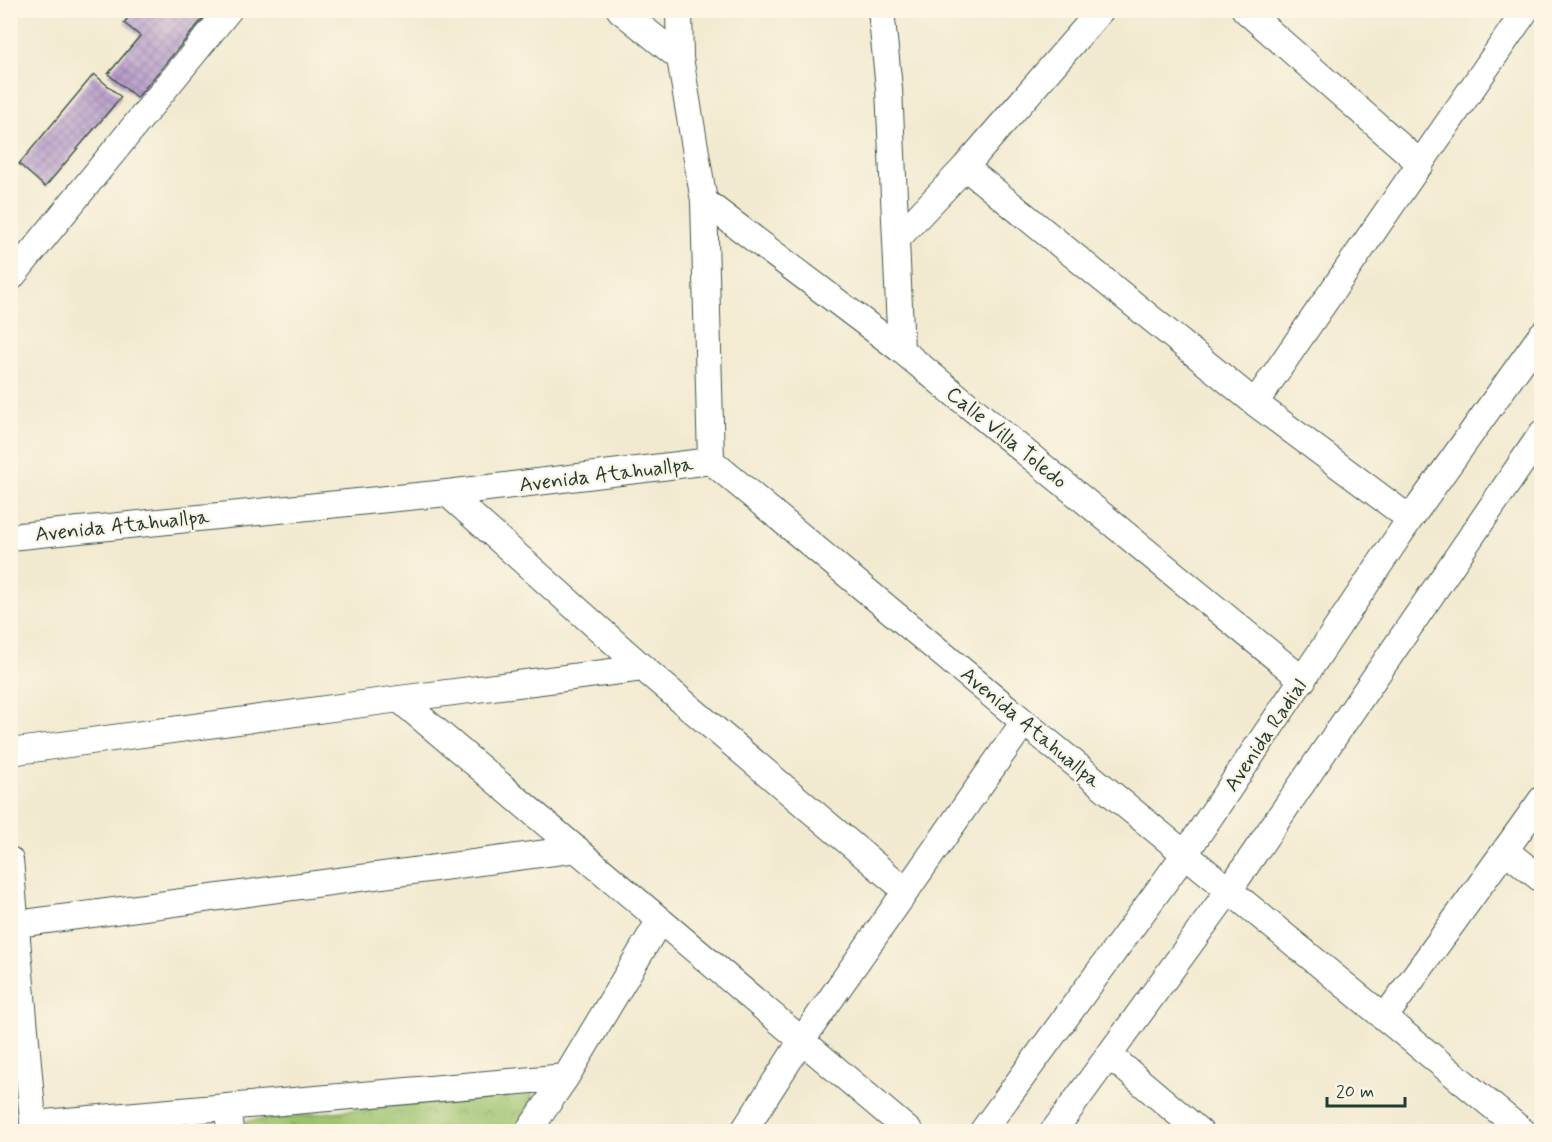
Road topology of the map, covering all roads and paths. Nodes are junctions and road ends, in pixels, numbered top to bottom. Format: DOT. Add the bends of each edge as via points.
graph roads {
  1 [pos="228,10"];
  2 [pos="620,10"];
  3 [pos="679,10"];
  4 [pos="881,10"];
  5 [pos="1101,10"];
  6 [pos="1245,10"];
  7 [pos="1526,10"];
  8 [pos="680,58"];
  9 [pos="1421,164"];
  10 [pos="965,167"];
  11 [pos="704,201"];
  12 [pos="897,239"];
  13 [pos="10,279"];
  14 [pos="1542,334"];
  15 [pos="901,350"];
  16 [pos="1255,403"];
  17 [pos="1542,433"];
  18 [pos="711,461"];
  19 [pos="447,493"];
  20 [pos="1410,519"];
  21 [pos="10,537"];
  22 [pos="643,668"];
  23 [pos="1303,680"];
  24 [pos="399,699"];
  25 [pos="1024,722"];
  26 [pos="10,752"];
  27 [pos="1542,799"];
  28 [pos="577,849"];
  29 [pos="1505,850"];
  30 [pos="1185,854"];
  31 [pos="10,860"];
  32 [pos="1542,880"];
  33 [pos="1230,889"];
  34 [pos="905,890"];
  35 [pos="660,920"];
  36 [pos="17,924"];
  37 [pos="1385,1017"];
  38 [pos="802,1040"];
  39 [pos="1109,1055"];
  40 [pos="566,1077"];
  41 [pos="229,1120"];
  42 [pos="34,1128"];
  43 [pos="528,1131"];
  44 [pos="743,1131"];
  45 [pos="910,1131"];
  46 [pos="982,1131"];
  47 [pos="1053,1131"];
  48 [pos="1200,1131"];
  49 [pos="1524,1131"];
  1 -- 13 [label="street"];
  2 -- 8 [label="street"];
  3 -- 8 [label="street"];
  4 -- 12 [label="street"];
  5 -- 10 [label="street"];
  6 -- 9 [label="street"];
  7 -- 9 [label="street"];
  8 -- 11 [label="street"];
  9 -- 16 [label="street"];
  10 -- 12 [label="street"];
  10 -- 16 [label="street"];
  11 -- 15 [label="street, Calle Villa Toledo"];
  11 -- 18 [label="street"];
  12 -- 15 [label="street"];
  14 -- 20 [label="street, Avenida Radial"];
  15 -- 23 [label="street, Calle Villa Toledo"];
  16 -- 20 [label="street"];
  17 -- 33 [label="street"];
  18 -- 19 [label="street, Avenida Atahuallpa"];
  18 -- 25 [label="street, Avenida Atahuallpa"];
  19 -- 21 [label="street, Avenida Atahuallpa"];
  19 -- 22 [label="street"];
  20 -- 23 [label="street, Avenida Radial"];
  22 -- 24 [label="street"];
  22 -- 34 [label="street"];
  23 -- 30 [label="street, Avenida Radial"];
  24 -- 26 [label="street"];
  24 -- 28 [label="street"];
  25 -- 30 [label="street, Avenida Atahuallpa"];
  25 -- 34 [label="street"];
  27 -- 29 [label="street"];
  28 -- 35 [label="street"];
  28 -- 36 [label="street"];
  29 -- 32 [label="street"];
  29 -- 37 [label="street"];
  30 -- 33 [label="street, Avenida Atahuallpa"];
  30 -- 46 [label="street, Avenida Radial"];
  31 -- 36 [label="street"];
  33 -- 37 [label="street, Avenida Atahuallpa"];
  33 -- 39 [label="street"];
  34 -- 38 [label="street"];
  35 -- 38 [label="street"];
  35 -- 40 [label="street"];
  36 -- 42 [label="street"];
  37 -- 49 [label="street, Avenida Atahuallpa"];
  38 -- 44 [label="street"];
  38 -- 45 [label="street"];
  39 -- 47 [label="street"];
  39 -- 48 [label="street"];
  40 -- 41 [label="street"];
  40 -- 43 [label="street"];
  41 -- 42 [label="street"];
}
